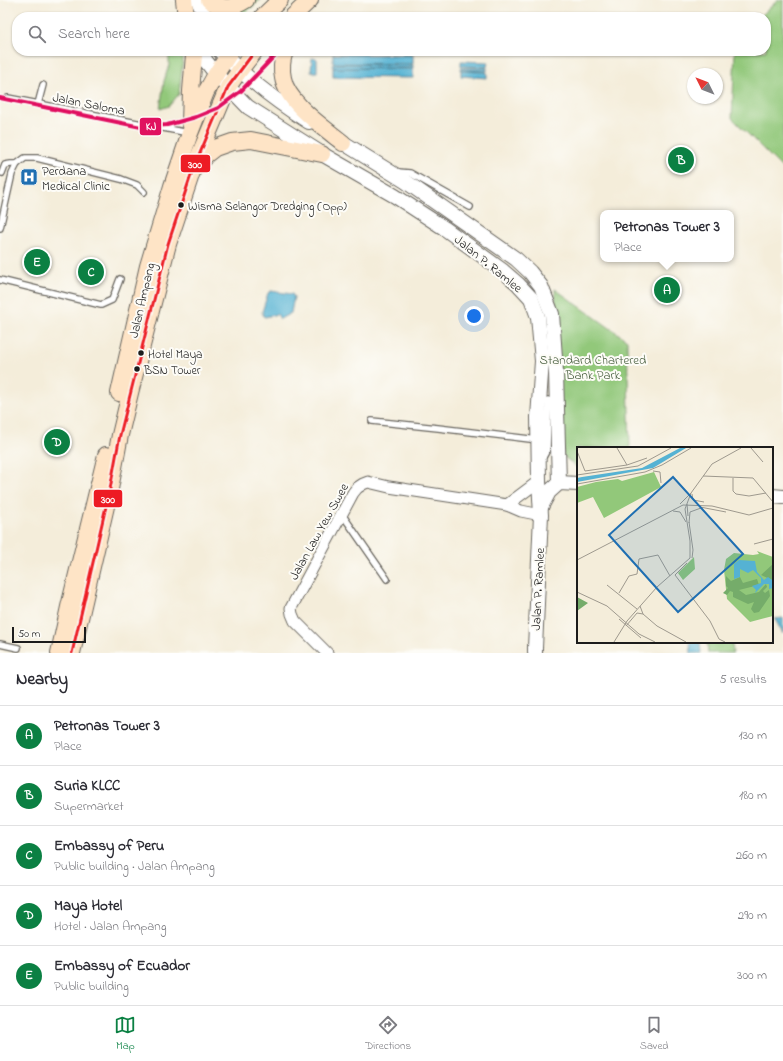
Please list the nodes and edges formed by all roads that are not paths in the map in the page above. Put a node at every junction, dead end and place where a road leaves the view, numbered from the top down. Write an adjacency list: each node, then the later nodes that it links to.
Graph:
1 (185, 0): 8 (main road); 9 (street)
2 (198, 0): 10 (street)
3 (209, 0): 4 (main road)
4 (246, 0)
5 (280, 0): 11 (main road)
6 (310, 0): 12 (main road)
7 (316, 0): 13 (main road)
8 (186, 12)
9 (190, 12)
10 (203, 12)
11 (267, 12)
12 (297, 12)
13 (308, 12)
14 (194, 56): 26 (main road)
15 (204, 56): 21 (street, Jalan P. Ramlee)
16 (225, 56): 21 (main road, Jalan Ampang)
17 (228, 56): 20 (street, Jalan P. Ramlee)
18 (251, 56): 20 (main road, Jalan Ampang)
19 (284, 56): 27 (main road)
20 (240, 70): 23 (main road, Jalan Ampang); 27 (street, Jalan P. Ramlee)
21 (216, 74): 23 (street, Jalan P. Ramlee); 26 (main road, Jalan Ampang)
22 (43, 85): 25 (lane)
23 (228, 87): 28 (street, Jalan P. Ramlee); 31 (main road, Jalan Ampang)
24 (8, 98): 25 (lane, Jalan Saloma)
25 (38, 104): 26 (lane, Jalan Saloma)
26 (190, 133): 53 (main road, Jalan Ampang)
27 (343, 143): 30 (street, Jalan P. Ramlee)
28 (322, 154): 31 (main road); 40 (street, Jalan P. Ramlee)
29 (17, 164): 32 (lane); 33 (lane); 35 (lane)
30 (386, 170): 34 (lane); 43 (street, Jalan P. Ramlee)
31 (192, 172): 54 (main road, Jalan Ampang)
32 (2, 174)
33 (144, 192)
34 (470, 206)
35 (0, 228)
36 (120, 279): 37 (lane)
37 (0, 280)
38 (548, 400): 41 (lane)
39 (372, 421): 40 (lane)
40 (538, 440): 41 (street, Jalan P. Ramlee)
41 (538, 466): 42 (street, Jalan P. Ramlee)
42 (538, 481): 47 (street); 48 (street, Jalan P. Ramlee)
43 (559, 483): 44 (street); 48 (street)
44 (577, 484)
45 (773, 496): 46 (street)
46 (783, 497)
47 (508, 505): 48 (street, Jalan Law Yew Swee); 49 (street, Jalan Law Yew Swee)
48 (541, 511): 56 (street, Jalan P. Ramlee)
49 (342, 514): 50 (lane); 55 (street, Jalan Law Yew Swee)
50 (388, 579)
51 (0, 644): 52 (lane)
52 (18, 648)
53 (59, 653)
54 (72, 653)
55 (327, 653)
56 (535, 653)

